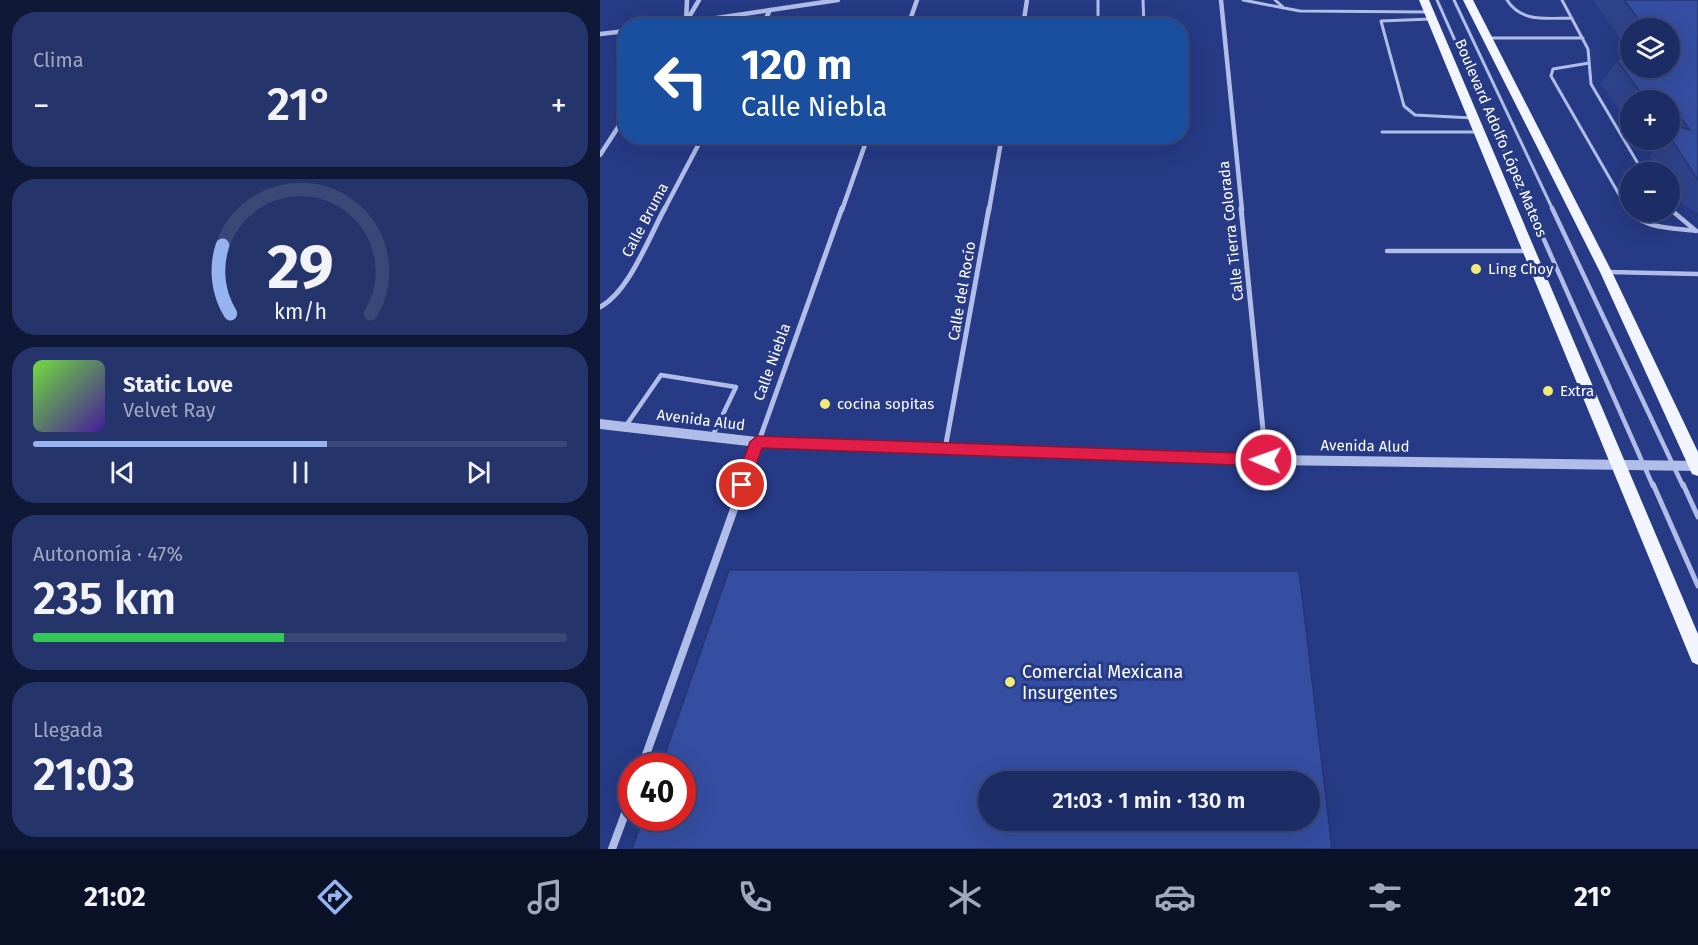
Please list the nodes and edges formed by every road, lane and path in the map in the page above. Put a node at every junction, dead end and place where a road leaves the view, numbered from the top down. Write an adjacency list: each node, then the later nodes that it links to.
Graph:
1 (687, 0): 22 (street)
2 (699, 0): 23 (street)
3 (838, 0): 17 (street)
4 (918, 0): 26 (street)
5 (1027, 0): 27 (street)
6 (1098, 0): 20 (lane)
7 (1143, 0): 28 (lane)
8 (1221, 0): 56 (street, Calle Tierra Colorada)
9 (1243, 0): 18 (lane)
10 (1275, 0): 18 (lane)
11 (1424, 0): 21 (main road, Boulevard Adolfo López Mateos)
12 (1437, 0): 59 (lane)
13 (1454, 0): 58 (lane)
14 (1468, 0): 32 (main road, Boulevard Adolfo López Mateos)
15 (1507, 0): 29 (lane)
16 (1562, 0): 29 (lane)
17 (819, 2): 19 (street)
18 (1284, 8): 21 (lane)
19 (770, 10): 24 (street); 25 (street)
20 (1098, 15)
21 (1430, 15): 35 (main road, Boulevard Adolfo López Mateos); 35 (lane)
22 (686, 18)
23 (688, 18)
24 (721, 18)
25 (766, 18)
26 (911, 18)
27 (1024, 18)
28 (1144, 18)
29 (1572, 18): 33 (lane)
30 (618, 32): 31 (street)
31 (600, 34)
32 (1486, 38): 33 (lane); 48 (main road, Boulevard Adolfo López Mateos)
33 (1583, 38): 34 (lane)
34 (1589, 63): 43 (lane); 45 (lane)
35 (1473, 118): 38 (main road, Boulevard Adolfo López Mateos)
36 (618, 128): 42 (street)
37 (1382, 132): 38 (lane)
38 (1479, 132): 47 (main road, Boulevard Adolfo López Mateos)
39 (699, 144): 50 (street, Calle Bruma)
40 (865, 144): 54 (street, Calle Niebla)
41 (1001, 144): 55 (street, Calle del Rocío)
42 (600, 155)
43 (1637, 162)
44 (1680, 217): 45 (lane)
45 (1697, 231)
46 (1387, 251): 47 (lane)
47 (1528, 251): 57 (main road, Boulevard Adolfo López Mateos)
48 (1606, 272): 49 (lane); 60 (main road, Boulevard Adolfo López Mateos)
49 (1698, 274)
50 (600, 307)
51 (600, 424): 52 (street, Avenida Alud)
52 (625, 427): 53 (street, Avenida Alud); 53 (lane)
53 (712, 437): 54 (street, Avenida Alud)
54 (757, 442): 55 (street, Avenida Alud); 64 (street, Calle Niebla)
55 (945, 449): 56 (street, Avenida Alud)
56 (1266, 460): 57 (street, Avenida Alud)
57 (1618, 465): 59 (street, Avenida Alud); 63 (main road, Boulevard Adolfo López Mateos)
58 (1673, 465): 59 (street, Avenida Alud); 60 (street, Avenida Alud); 61 (lane)
59 (1646, 466): 62 (lane)
60 (1698, 467)
61 (1698, 517)
62 (1698, 586)
63 (1698, 656)
64 (647, 753)
65 (619, 831): 66 (street)
66 (612, 849)

